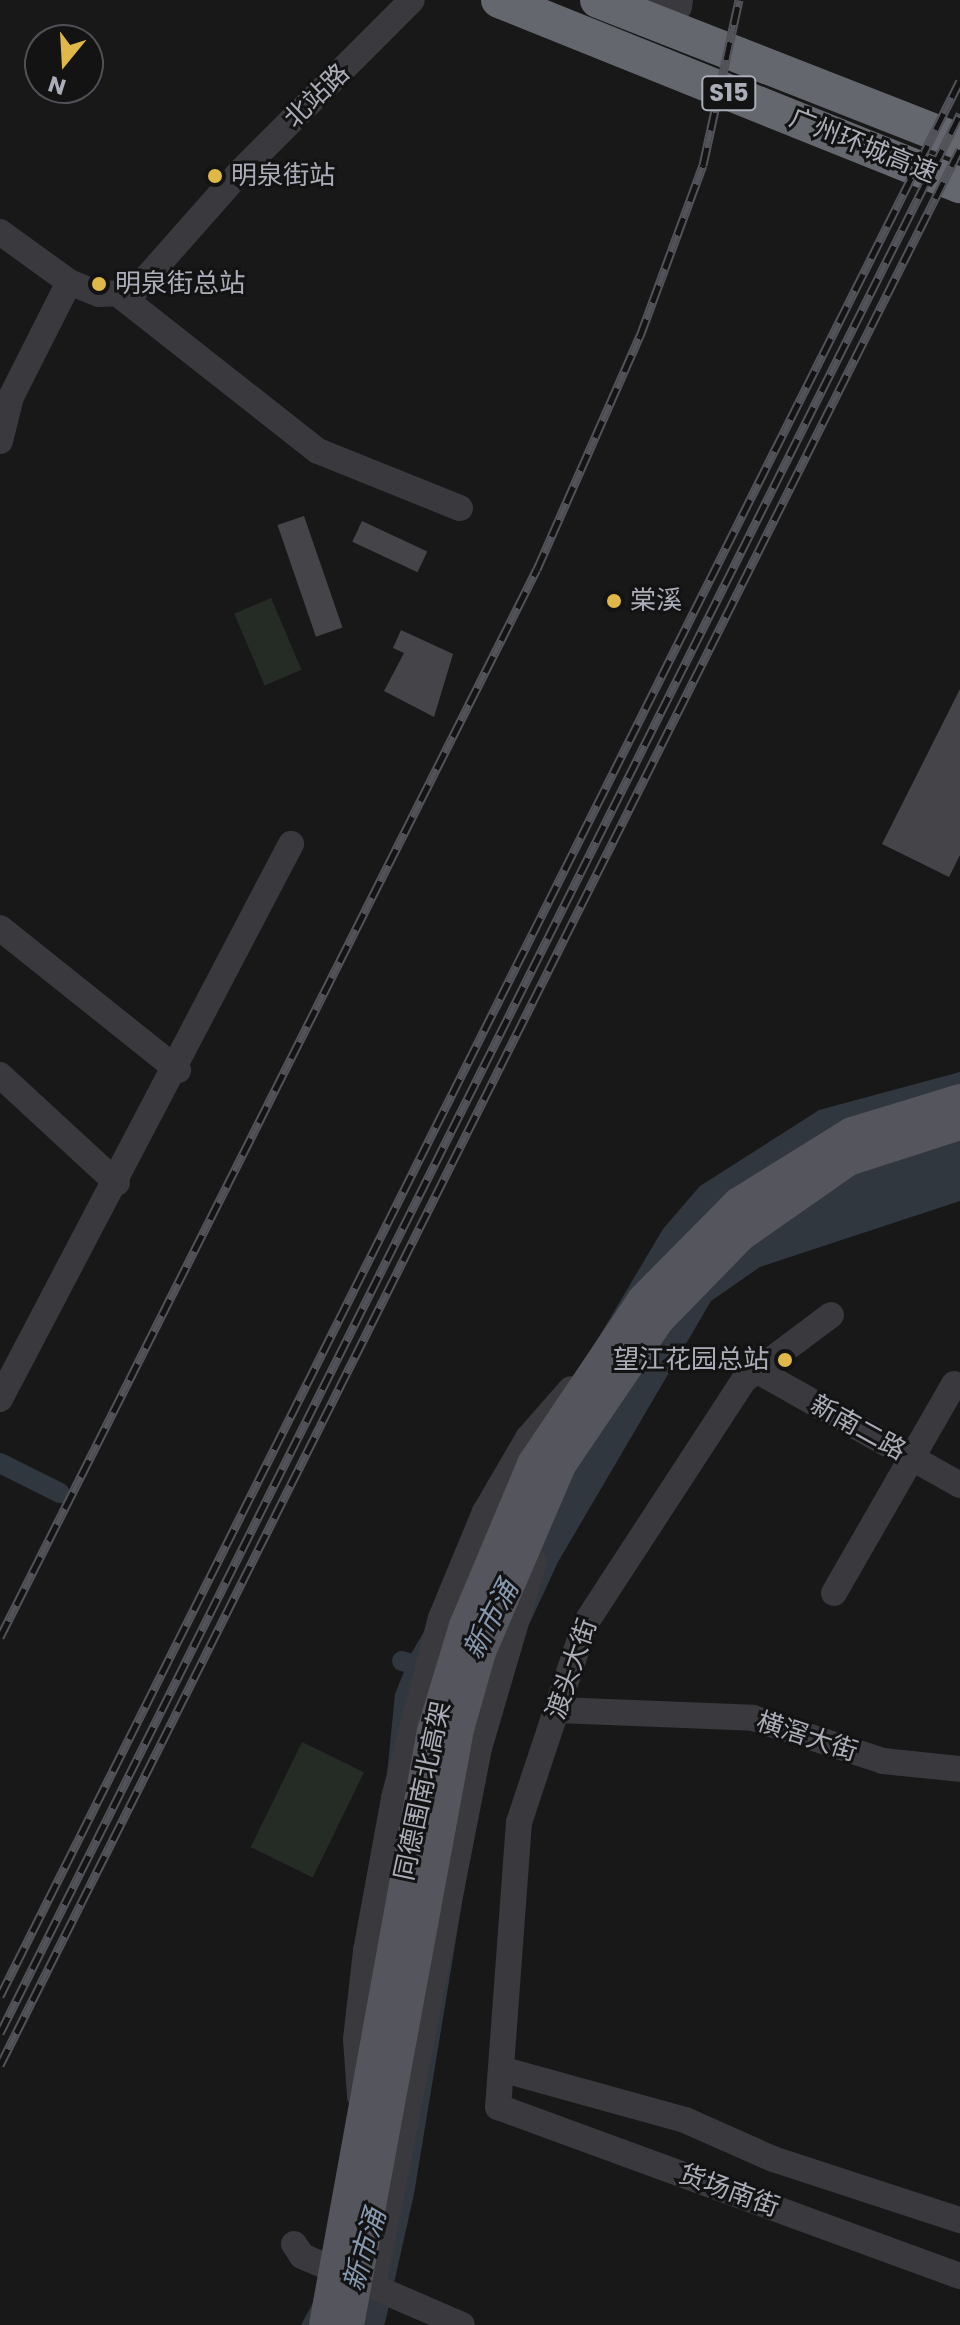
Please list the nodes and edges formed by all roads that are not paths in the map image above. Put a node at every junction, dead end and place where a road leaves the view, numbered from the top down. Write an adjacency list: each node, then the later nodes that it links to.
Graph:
1 (412, 0): 8 (street, 北站路)
2 (499, 0): 5 (highway, 广州环城高速 / S15)
3 (598, 0): 4 (highway, 广州环城高速 / S15)
4 (960, 142)
5 (960, 185)
6 (0, 232): 7 (street)
7 (69, 282): 8 (street); 9 (street)
8 (122, 297): 10 (street)
9 (0, 441)
10 (460, 508)
11 (291, 844): 13 (street)
12 (0, 928): 13 (street)
13 (178, 1070): 17 (street)
14 (0, 1075): 17 (street)
15 (960, 1100): 19 (main road, 同德围南北高架)
16 (960, 1124): 23 (main road, 同德围南北高架)
17 (117, 1183): 22 (street)
18 (831, 1315): 20 (street, 渡头大街)
19 (601, 1358): 34 (street); 35 (main road, 同德围南北高架)
20 (756, 1370): 24 (street, 新南二路); 27 (street, 渡头大街)
21 (954, 1384): 24 (street)
22 (2, 1400)
23 (584, 1423): 34 (street); 36 (main road, 同德围南北高架)
24 (912, 1458): 25 (street, 新南二路); 26 (street)
25 (960, 1485)
26 (834, 1593)
27 (558, 1710): 28 (street, 横滘大街); 29 (street, 渡头大街)
28 (960, 1769)
29 (501, 2069): 30 (street, 渡头大街); 31 (street)
30 (498, 2107): 33 (street, 货场南街)
31 (960, 2220)
32 (298, 2250): 34 (street)
33 (960, 2276)
34 (367, 2284): 37 (street)
35 (325, 2325)
36 (348, 2325)
37 (462, 2325)

